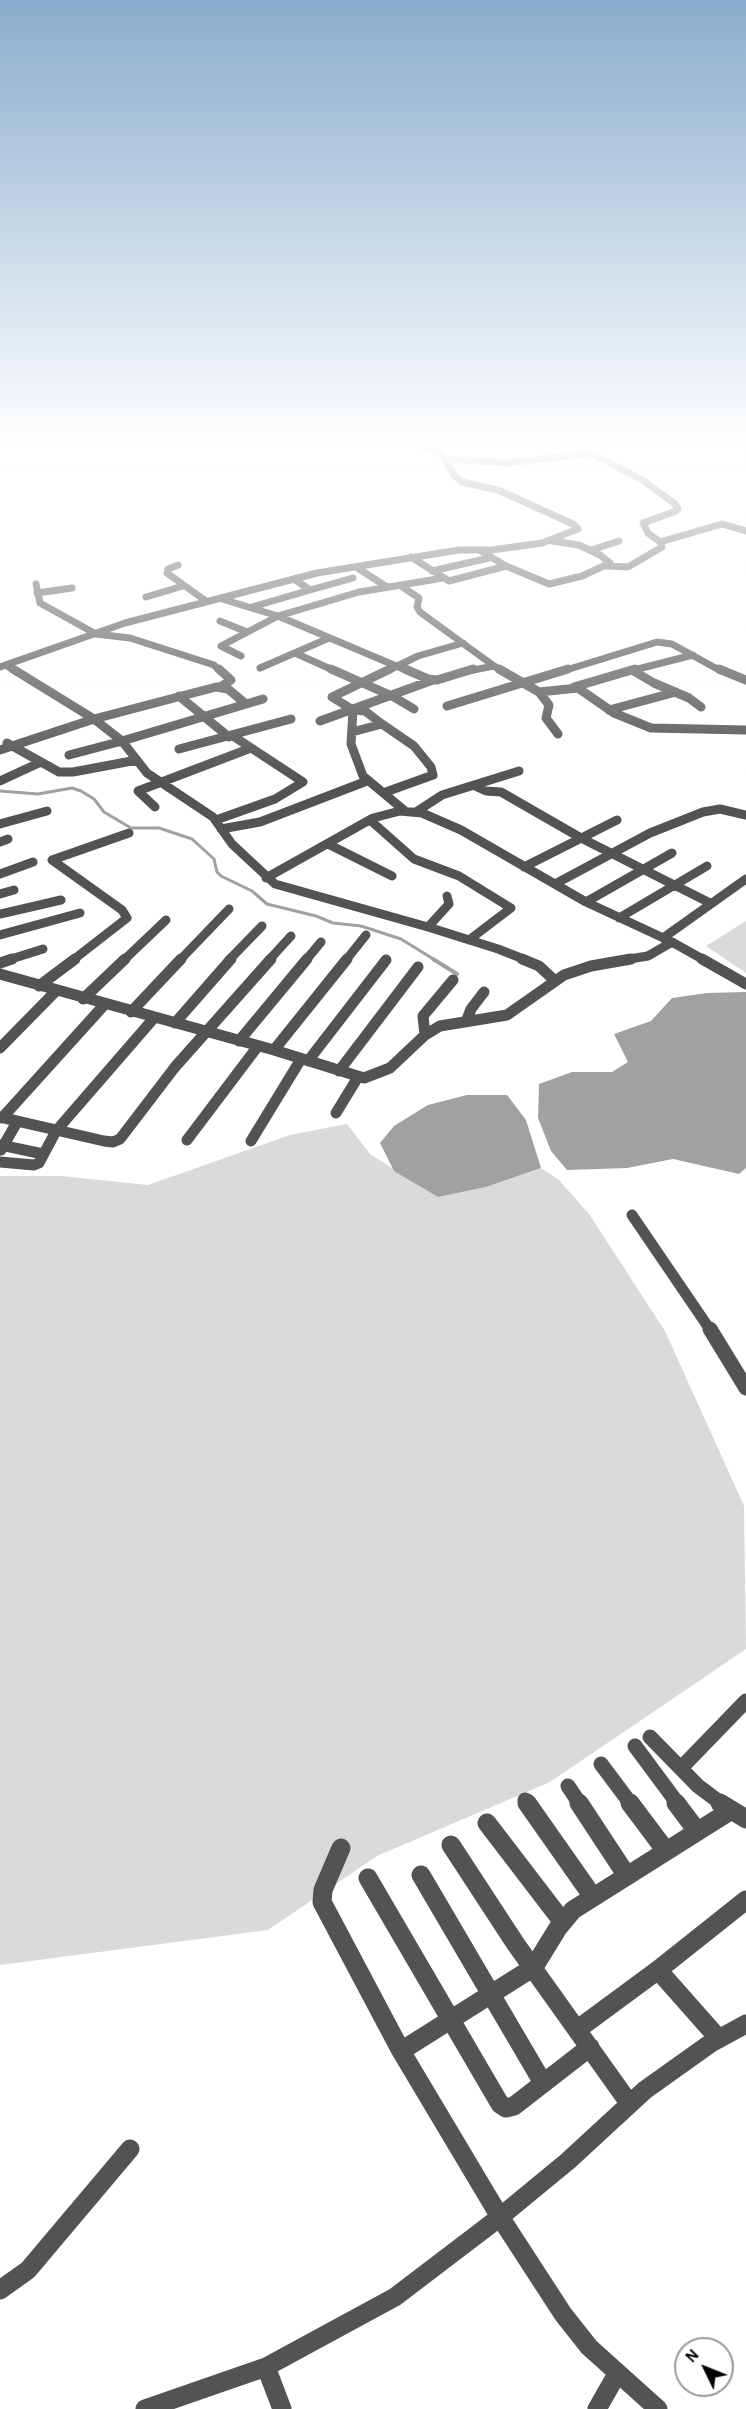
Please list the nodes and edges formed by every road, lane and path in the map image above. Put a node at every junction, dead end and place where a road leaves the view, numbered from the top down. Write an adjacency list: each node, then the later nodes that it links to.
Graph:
1 (423, 555): 5 (street)
2 (486, 555): 6 (street)
3 (600, 555): 9 (street)
4 (650, 555): 9 (street)
5 (411, 557): 10 (street); 11 (street)
6 (489, 558): 8 (street); 11 (street)
7 (178, 565): 15 (street)
8 (506, 566): 9 (street); 13 (street)
9 (607, 566)
10 (356, 567): 14 (street); 16 (street)
11 (432, 571): 13 (street)
12 (353, 578): 19 (street)
13 (443, 578): 17 (street)
14 (294, 579): 19 (street); 21 (street)
15 (183, 586): 20 (street); 22 (street)
16 (387, 586): 17 (street); 24 (street)
17 (400, 586): 29 (street)
18 (72, 588): 27 (street)
19 (310, 590): 23 (street)
20 (146, 597)
21 (220, 598): 22 (street); 23 (street)
22 (206, 601): 27 (street)
23 (250, 607): 24 (street)
24 (278, 616): 26 (street); 28 (street)
25 (220, 621): 26 (street)
26 (247, 632): 32 (street)
27 (96, 634): 33 (street); 42 (street)
28 (329, 638): 30 (street); 35 (street)
29 (463, 643): 34 (street); 35 (street)
30 (295, 652): 36 (street); 40 (street)
31 (693, 655): 37 (street); 39 (street); 41 (street)
32 (241, 656)
33 (3, 666): 56 (street)
34 (494, 666): 38 (street); 41 (street)
35 (396, 667): 38 (street); 40 (street)
36 (260, 668)
37 (632, 670): 43 (street); 45 (street)
38 (433, 680): 47 (street)
39 (746, 680)
40 (363, 682): 47 (street); 53 (street)
41 (522, 682): 44 (street); 50 (street)
42 (220, 687): 46 (street); 49 (street)
43 (574, 687): 44 (street); 54 (street)
44 (539, 692): 62 (street)
45 (675, 692): 51 (street); 54 (street)
46 (179, 696): 55 (street); 56 (street)
47 (392, 696): 52 (street); 53 (street)
48 (263, 699): 49 (street)
49 (246, 704): 55 (street)
50 (447, 706)
51 (701, 707)
52 (414, 709)
53 (353, 710): 58 (street); 59 (street); 61 (street)
54 (609, 710): 60 (street)
55 (202, 717): 63 (street); 65 (street)
56 (94, 719): 65 (street); 66 (street)
57 (291, 719): 63 (street)
58 (320, 721)
59 (382, 724): 61 (street); 78 (street)
60 (746, 730)
61 (352, 732): 75 (street)
62 (558, 734)
63 (231, 737): 67 (street); 68 (street)
64 (0, 741): 66 (street)
65 (122, 741): 70 (street); 71 (street)
66 (13, 744): 69 (street); 72 (street)
67 (251, 748): 76 (street); 87 (street)
68 (179, 749)
69 (0, 750)
70 (69, 755)
71 (137, 760): 72 (street); 76 (street)
72 (41, 762): 74 (street)
73 (519, 771): 77 (street)
74 (0, 781)
75 (367, 781): 78 (street); 87 (street)
76 (159, 782): 79 (street); 87 (street)
77 (476, 786): 82 (street); 89 (street)
78 (383, 793): 81 (street)
79 (155, 807)
80 (47, 811): 86 (street)
81 (405, 811): 82 (street); 84 (street)
82 (416, 812): 95 (street)
83 (746, 815): 92 (street)
84 (370, 820): 90 (street); 119 (street)
85 (617, 820): 89 (street)
86 (0, 824)
87 (219, 825): 99 (street)
88 (129, 832): 130 (street)
89 (582, 838): 92 (street); 95 (street)
90 (328, 844): 98 (street); 99 (street)
91 (672, 853): 96 (street)
92 (612, 854): 96 (street); 101 (street)
93 (33, 862): 97 (street)
94 (706, 866): 102 (street)
95 (524, 867): 101 (street)
96 (642, 869): 102 (street); 107 (street)
97 (0, 874)
98 (392, 876)
99 (266, 878): 115 (street)
100 (746, 879): 108 (street)
101 (555, 885): 107 (street)
102 (674, 885): 108 (street); 112 (street)
103 (15, 890): 104 (street)
104 (0, 894)
105 (447, 896): 115 (street)
106 (61, 900): 111 (street)
107 (586, 902): 112 (street)
108 (710, 903): 120 (street)
109 (229, 909): 135 (street)
110 (80, 913): 116 (street)
111 (0, 914)
112 (619, 918): 120 (street)
113 (166, 920): 133 (street)
114 (262, 926): 138 (street)
115 (428, 927): 119 (street)
116 (0, 935)
117 (366, 935): 144 (street)
118 (291, 936): 139 (street)
119 (469, 940): 128 (street)
120 (667, 940): 128 (street); 129 (street)
121 (321, 942): 141 (street)
122 (43, 949): 124 (street)
123 (386, 960): 145 (street)
124 (0, 963)
125 (418, 967): 146 (street)
126 (3, 979): 130 (street)
127 (453, 980): 140 (street)
128 (555, 980): 137 (street)
129 (746, 984)
130 (39, 986): 131 (street)
131 (56, 991): 133 (street); 143 (street)
132 (484, 992): 137 (street)
133 (83, 999): 134 (street)
134 (105, 1004): 135 (street); 149 (street)
135 (132, 1012): 136 (street)
136 (154, 1018): 138 (street); 151 (street)
137 (466, 1022): 140 (street)
138 (175, 1023): 139 (street)
139 (205, 1032): 141 (street); 151 (street)
140 (425, 1035): 147 (street)
141 (239, 1041): 142 (street)
142 (258, 1046): 144 (street); 152 (street)
143 (0, 1048)
144 (274, 1050): 145 (street)
145 (305, 1060): 146 (street); 153 (street)
146 (339, 1071): 147 (street)
147 (358, 1077): 148 (street)
148 (336, 1113)
149 (1, 1118): 150 (street)
150 (17, 1122): 151 (street); 154 (street)
151 (56, 1131): 155 (street)
152 (187, 1140)
153 (252, 1142)
154 (1, 1148): 155 (street)
155 (43, 1154): 156 (street)
156 (0, 1162)
157 (632, 1215): 158 (street)
158 (746, 1388)
159 (746, 1701): 163 (street)
160 (650, 1737): 163 (street)
161 (635, 1746): 169 (street)
162 (601, 1764): 172 (street)
163 (681, 1768): 166 (street)
164 (568, 1786): 174 (street)
165 (525, 1800): 176 (street)
166 (730, 1811): 167 (street); 169 (street)
167 (746, 1819)
168 (487, 1823): 178 (street)
169 (697, 1831): 172 (street)
170 (451, 1845): 179 (street)
171 (341, 1848): 187 (street)
172 (666, 1851): 174 (street)
173 (421, 1875): 181 (street)
174 (627, 1876): 176 (street)
175 (368, 1878): 182 (street)
176 (593, 1898): 178 (street)
177 (746, 1900): 180 (street)
178 (562, 1921): 179 (street)
179 (534, 1968): 181 (street); 184 (street)
180 (658, 1970): 184 (street); 185 (street)
181 (492, 1994): 182 (street); 188 (street)
182 (451, 2020): 187 (street); 188 (street)
183 (746, 2024): 185 (street)
184 (578, 2029): 186 (street)
185 (719, 2038): 189 (street)
186 (590, 2047): 188 (street); 189 (street)
187 (401, 2050): 191 (street)
188 (543, 2083)
189 (629, 2103): 191 (street)
190 (130, 2149): 192 (street)
191 (501, 2217): 193 (street); 194 (street)
192 (0, 2290)
193 (266, 2367): 195 (street); 197 (street)
194 (617, 2374): 198 (street); 199 (street)
195 (172, 2405): 196 (street)
196 (144, 2409)
197 (282, 2409)
198 (597, 2409)
199 (658, 2409)

